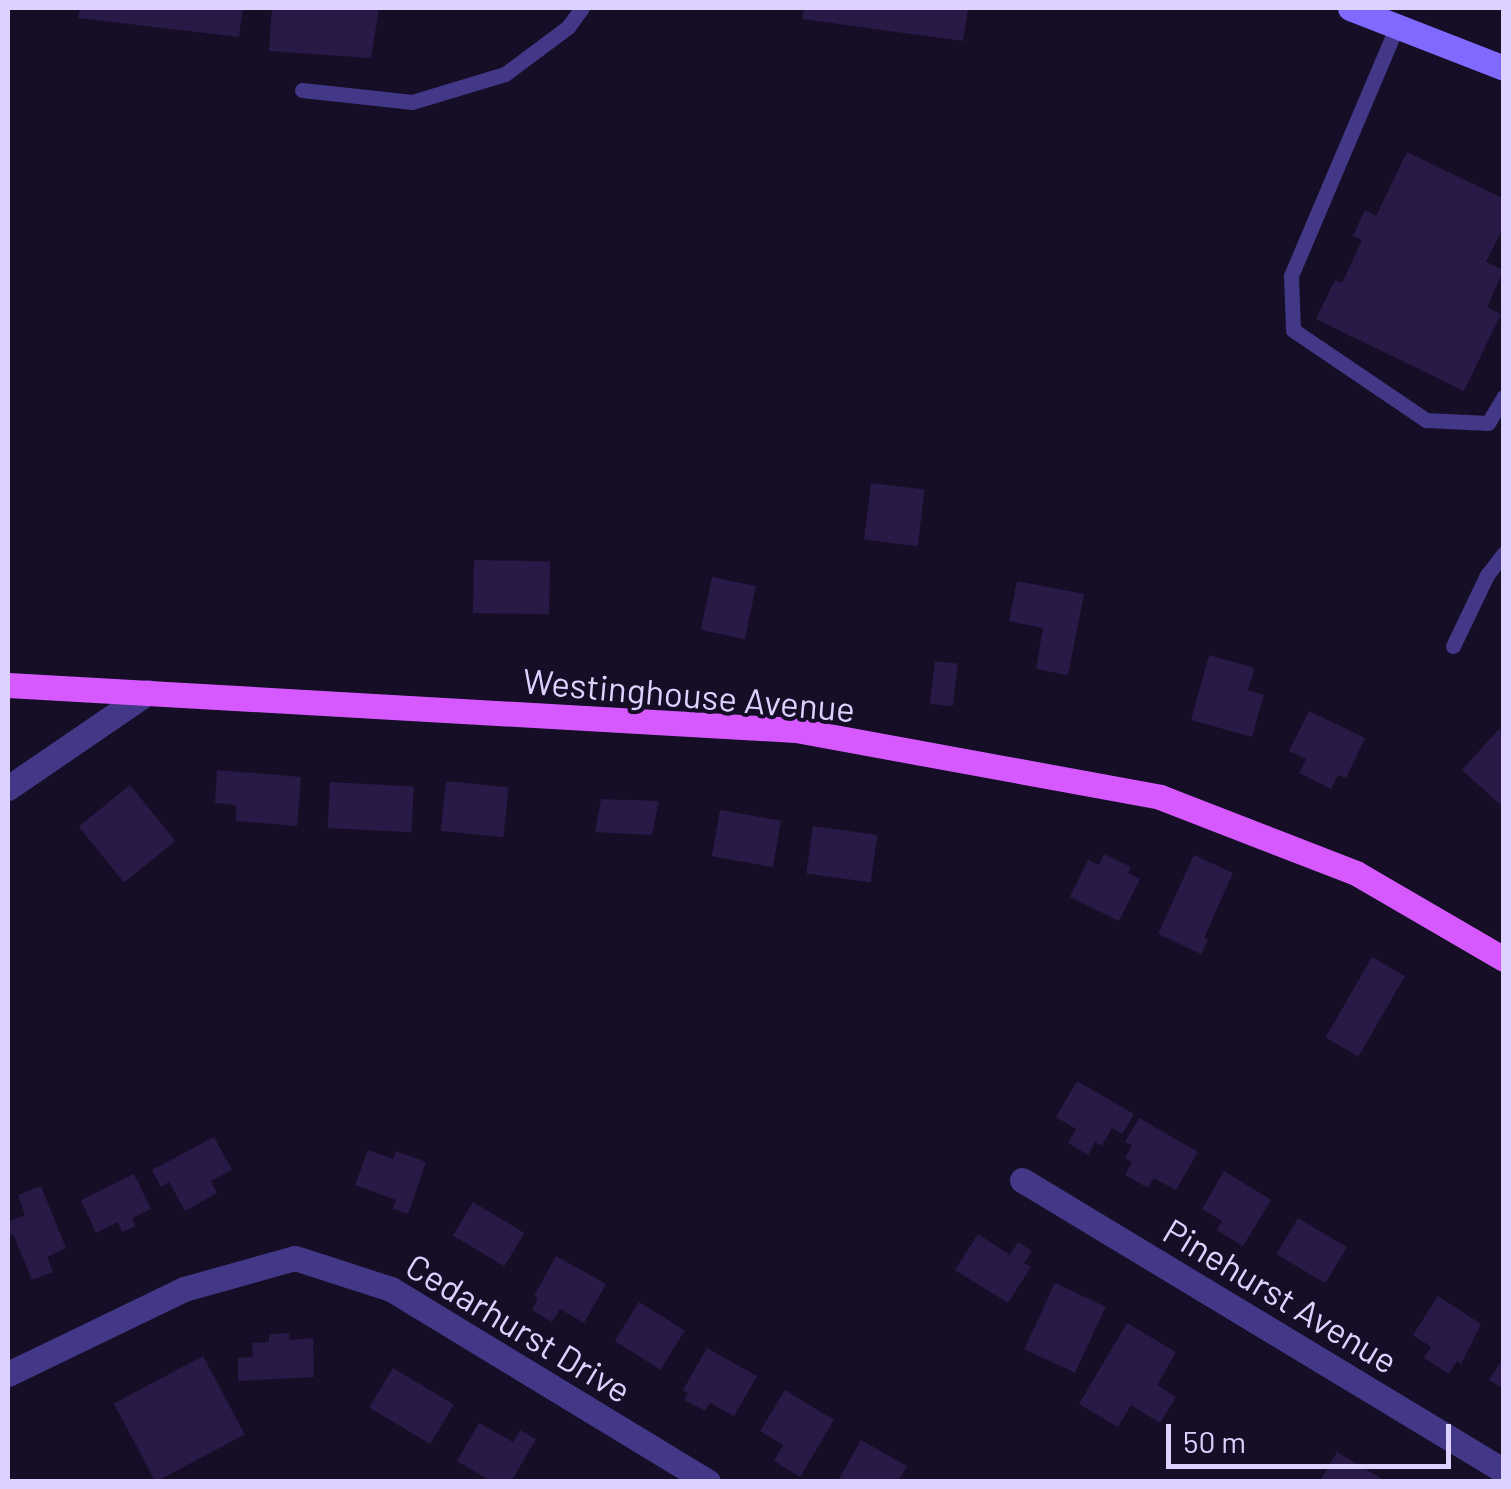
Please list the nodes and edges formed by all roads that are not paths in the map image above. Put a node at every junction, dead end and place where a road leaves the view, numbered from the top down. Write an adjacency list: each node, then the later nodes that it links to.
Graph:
1 (582, 8): 5 (lane)
2 (1350, 8): 3 (main road)
3 (1396, 26): 4 (main road); 6 (lane)
4 (1504, 68)
5 (302, 90)
6 (1504, 396)
7 (1504, 554): 8 (lane)
8 (1453, 646)
9 (8, 686): 10 (main road, Westinghouse Avenue)
10 (148, 692): 11 (street); 12 (main road, Westinghouse Avenue)
11 (8, 788)
12 (1504, 958)
13 (1022, 1180): 15 (street, Pinehurst Avenue)
14 (8, 1374): 16 (street, Cedarhurst Drive)
15 (1504, 1471)
16 (708, 1482)

